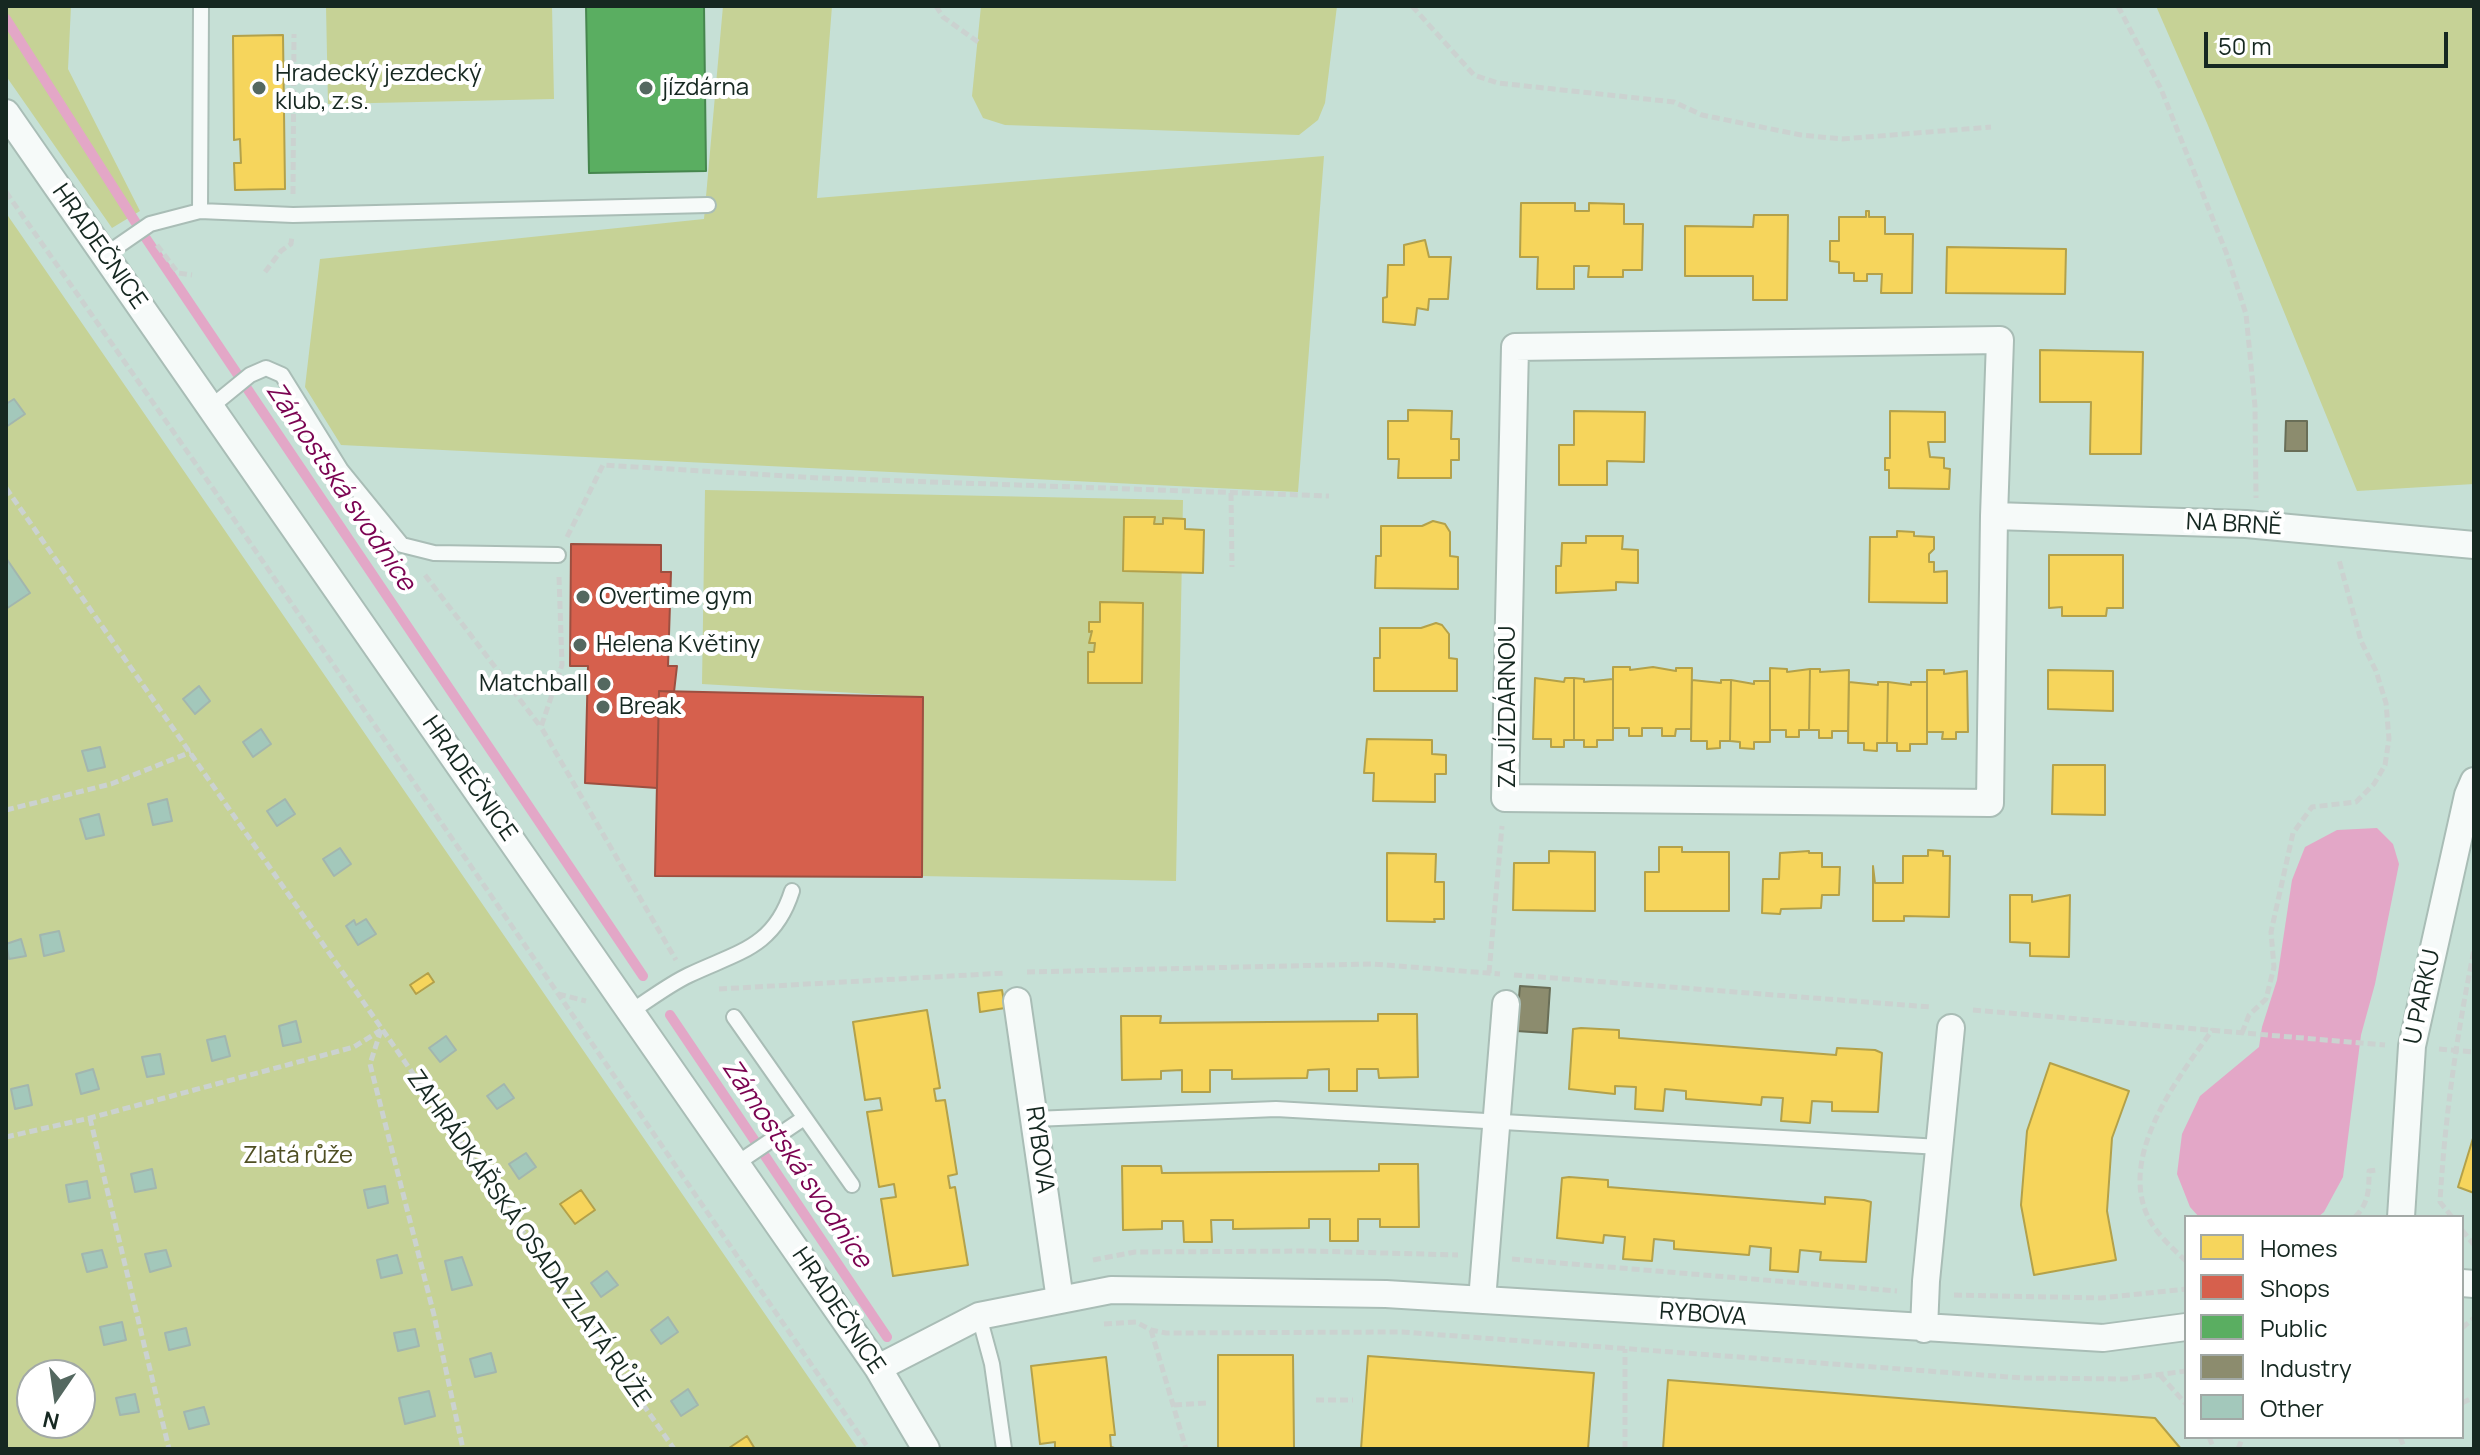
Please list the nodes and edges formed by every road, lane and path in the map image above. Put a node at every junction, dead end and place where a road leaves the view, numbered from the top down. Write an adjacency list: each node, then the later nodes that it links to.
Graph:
1 (201, 6): 11 (lane)
2 (936, 6): 6 (path)
3 (1412, 6): 8 (path)
4 (2118, 6): 23 (path)
5 (294, 34): 12 (path)
6 (978, 42)
7 (6, 113): 14 (street, HRADEČNICE)
8 (1991, 127)
9 (6, 192): 82 (path)
10 (708, 205): 12 (lane)
11 (200, 211): 12 (lane); 13 (lane)
12 (293, 215): 15 (path)
13 (147, 226): 14 (lane); 16 (path)
14 (105, 255): 17 (street, HRADEČNICE)
15 (265, 272)
16 (192, 275)
17 (212, 406): 24 (lane); 41 (street, HRADEČNICE)
18 (6, 488): 20 (path, ZAHRÁDKÁŘSKÁ OSADA ZLATÁ RŮŽE)
19 (1231, 493): 21 (path); 27 (path); 28 (path)
20 (9, 496): 30 (path, ZAHRÁDKÁŘSKÁ OSADA ZLATÁ RŮŽE)
21 (1329, 496)
22 (1994, 516): 23 (street, NA BRNĚ); 32 (street, ZA JÍZDÁRNOU); 32 (street, ZA JÍZDÁRNOU)
23 (2257, 524): 25 (street, NA BRNĚ)
24 (402, 545): 27 (lane); 29 (path)
25 (2474, 545)
26 (2338, 553): 46 (path)
27 (558, 555): 29 (path)
28 (1232, 567)
29 (541, 727): 37 (path)
30 (191, 752): 33 (path); 45 (path, ZAHRÁDKÁŘSKÁ OSADA ZLATÁ RŮŽE)
31 (2474, 781): 56 (street, U PARKU)
32 (1505, 798): 36 (path)
33 (6, 810)
34 (792, 891): 37 (lane)
35 (2474, 950): 57 (path)
36 (1489, 973): 37 (path); 40 (path)
37 (679, 981): 41 (lane)
38 (1017, 1001): 50 (street, RYBOVA)
39 (1506, 1004): 51 (street)
40 (1933, 1007)
41 (630, 1012): 54 (street, HRADEČNICE)
42 (734, 1017): 49 (lane)
43 (1957, 1018): 44 (path); 53 (street)
44 (2213, 1028): 46 (path); 59 (path)
45 (382, 1029): 48 (path); 80 (path, ZAHRÁDKÁŘSKÁ OSADA ZLATÁ RŮŽE); 81 (path, ZAHRÁDKÁŘSKÁ OSADA ZLATÁ RŮŽE)
46 (2242, 1033): 47 (path)
47 (2360, 1043)
48 (90, 1118): 52 (path); 79 (path)
49 (804, 1118): 54 (lane); 55 (lane)
50 (1034, 1119): 51 (lane); 60 (street, RYBOVA)
51 (1497, 1120): 53 (lane); 58 (street)
52 (6, 1137)
53 (1940, 1147): 62 (street)
54 (736, 1164): 71 (street, HRADEČNICE)
55 (852, 1185)
56 (2401, 1215)
57 (2450, 1215)
58 (1485, 1257): 60 (path); 62 (path); 64 (street)
59 (2184, 1259)
60 (1056, 1268): 63 (street, RYBOVA)
61 (2184, 1289): 62 (path)
62 (1925, 1294): 68 (street)
63 (1060, 1300): 64 (street, RYBOVA); 65 (street, RYBOVA)
64 (1482, 1300): 68 (street, RYBOVA)
65 (979, 1316): 71 (street, RYBOVA); 84 (lane)
66 (1101, 1324): 69 (path)
67 (2184, 1327): 68 (street, RYBOVA)
68 (1924, 1329)
69 (1151, 1330): 70 (path); 78 (path)
70 (1625, 1349): 73 (path); 86 (path)
71 (878, 1368): 83 (street, HRADEČNICE)
72 (2184, 1371): 73 (path)
73 (2160, 1375): 76 (path)
74 (1316, 1400): 75 (path)
75 (1353, 1400)
76 (2184, 1402)
77 (1206, 1403): 78 (path)
78 (1174, 1405): 85 (path)
79 (169, 1449)
80 (463, 1449)
81 (674, 1449)
82 (869, 1449)
83 (926, 1449)
84 (1004, 1449)
85 (1186, 1449)
86 (1625, 1449)

